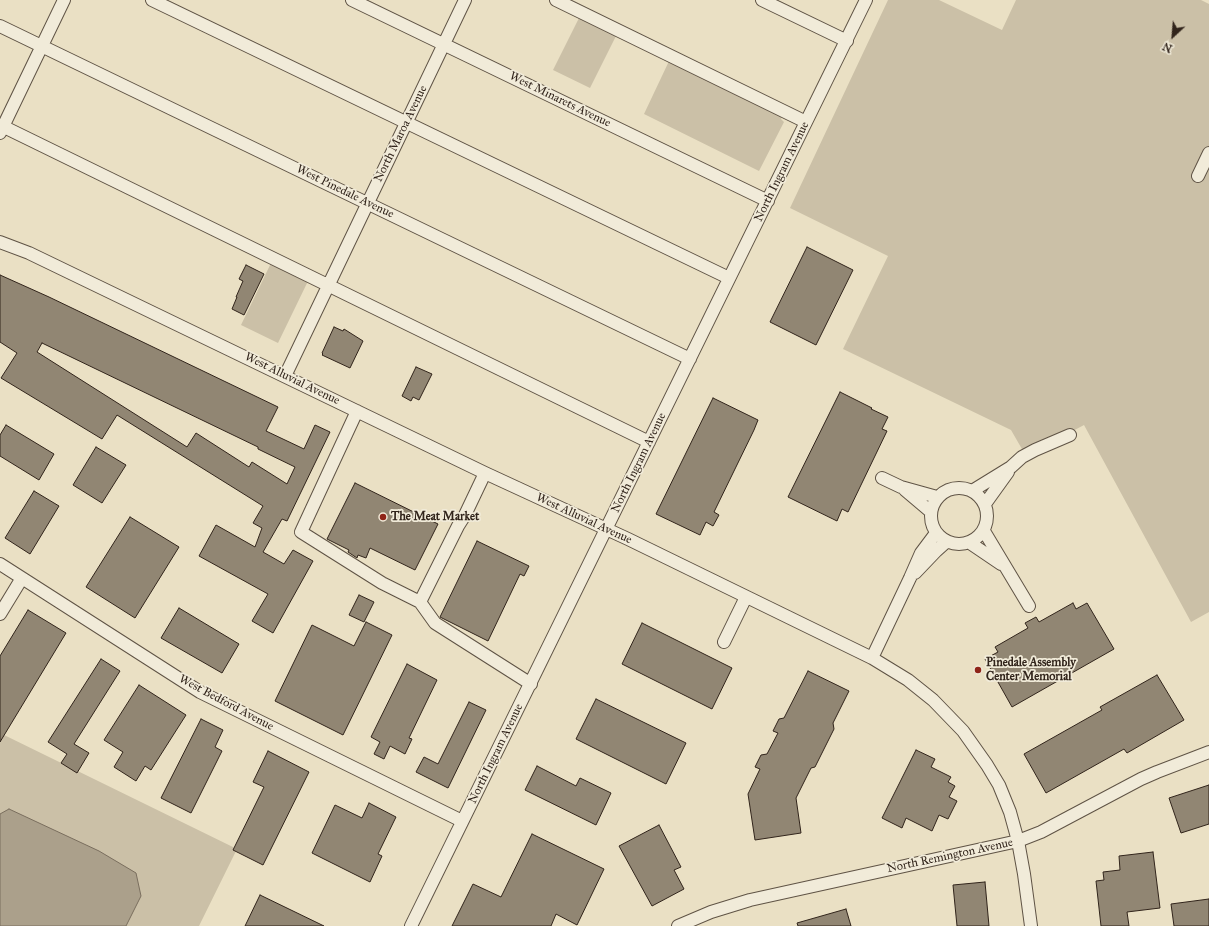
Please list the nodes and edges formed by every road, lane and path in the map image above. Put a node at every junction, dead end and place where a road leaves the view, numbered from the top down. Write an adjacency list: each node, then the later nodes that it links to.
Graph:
1 (64, 0): 11 (street)
2 (152, 0): 13 (street)
3 (352, 0): 10 (street, West Minarets Avenue)
4 (465, 0): 10 (street, North Maroa Avenue)
5 (556, 0): 12 (street)
6 (762, 0): 9 (street)
7 (866, 0): 9 (street, North Ingram Avenue)
8 (0, 26): 11 (street, West Pinedale Avenue)
9 (847, 41): 12 (street, North Ingram Avenue)
10 (444, 44): 13 (street, North Maroa Avenue); 17 (street, West Minarets Avenue)
11 (42, 46): 14 (street); 18 (street, West Pinedale Avenue)
12 (806, 122): 17 (street, North Ingram Avenue)
13 (406, 123): 18 (street, North Maroa Avenue); 20 (street)
14 (1, 128): 21 (street)
15 (1209, 154): 16 (street)
16 (1198, 176)
17 (768, 201): 20 (street, North Ingram Avenue)
18 (368, 203): 21 (street, North Maroa Avenue); 22 (street, West Pinedale Avenue)
19 (0, 242): 23 (street, West Alluvial Avenue)
20 (729, 278): 22 (street, North Ingram Avenue)
21 (328, 286): 23 (street, North Maroa Avenue); 26 (street)
22 (690, 359): 26 (street, North Ingram Avenue)
23 (285, 376): 24 (street, West Alluvial Avenue)
24 (357, 411): 28 (street, West Alluvial Avenue); 45 (street)
25 (1070, 435): 27 (street)
26 (649, 442): 35 (street, North Ingram Avenue)
27 (1011, 467): 31 (street); 33 (street)
28 (485, 473): 35 (street, West Alluvial Avenue); 45 (street)
29 (882, 478): 30 (street)
30 (901, 487): 32 (street); 34 (street)
31 (972, 491): 32 (street); 33 (street)
32 (937, 497): 34 (street)
33 (985, 504): 36 (street)
34 (931, 512): 37 (street)
35 (607, 529): 44 (street, West Alluvial Avenue); 50 (street, North Ingram Avenue)
36 (984, 531): 39 (street); 41 (street)
37 (936, 533): 38 (street); 43 (street)
38 (946, 542): 39 (street); 43 (street)
39 (970, 543): 41 (street)
40 (0, 564): 42 (street, West Bedford Avenue)
41 (1006, 567): 46 (street)
42 (22, 578): 47 (street); 52 (street, West Bedford Avenue)
43 (910, 578): 49 (street)
44 (746, 597): 48 (street); 49 (street, West Alluvial Avenue)
45 (420, 602): 50 (street)
46 (1029, 606)
47 (0, 614)
48 (724, 642)
49 (872, 658): 53 (street, West Alluvial Avenue)
50 (530, 684): 52 (street, North Ingram Avenue)
51 (1209, 752): 53 (street, North Remington Avenue)
52 (462, 821): 54 (street, North Ingram Avenue)
53 (1018, 841): 55 (street, North Remington Avenue); 56 (street, West Alluvial Avenue)
54 (411, 926)
55 (678, 926)
56 (1031, 926)

